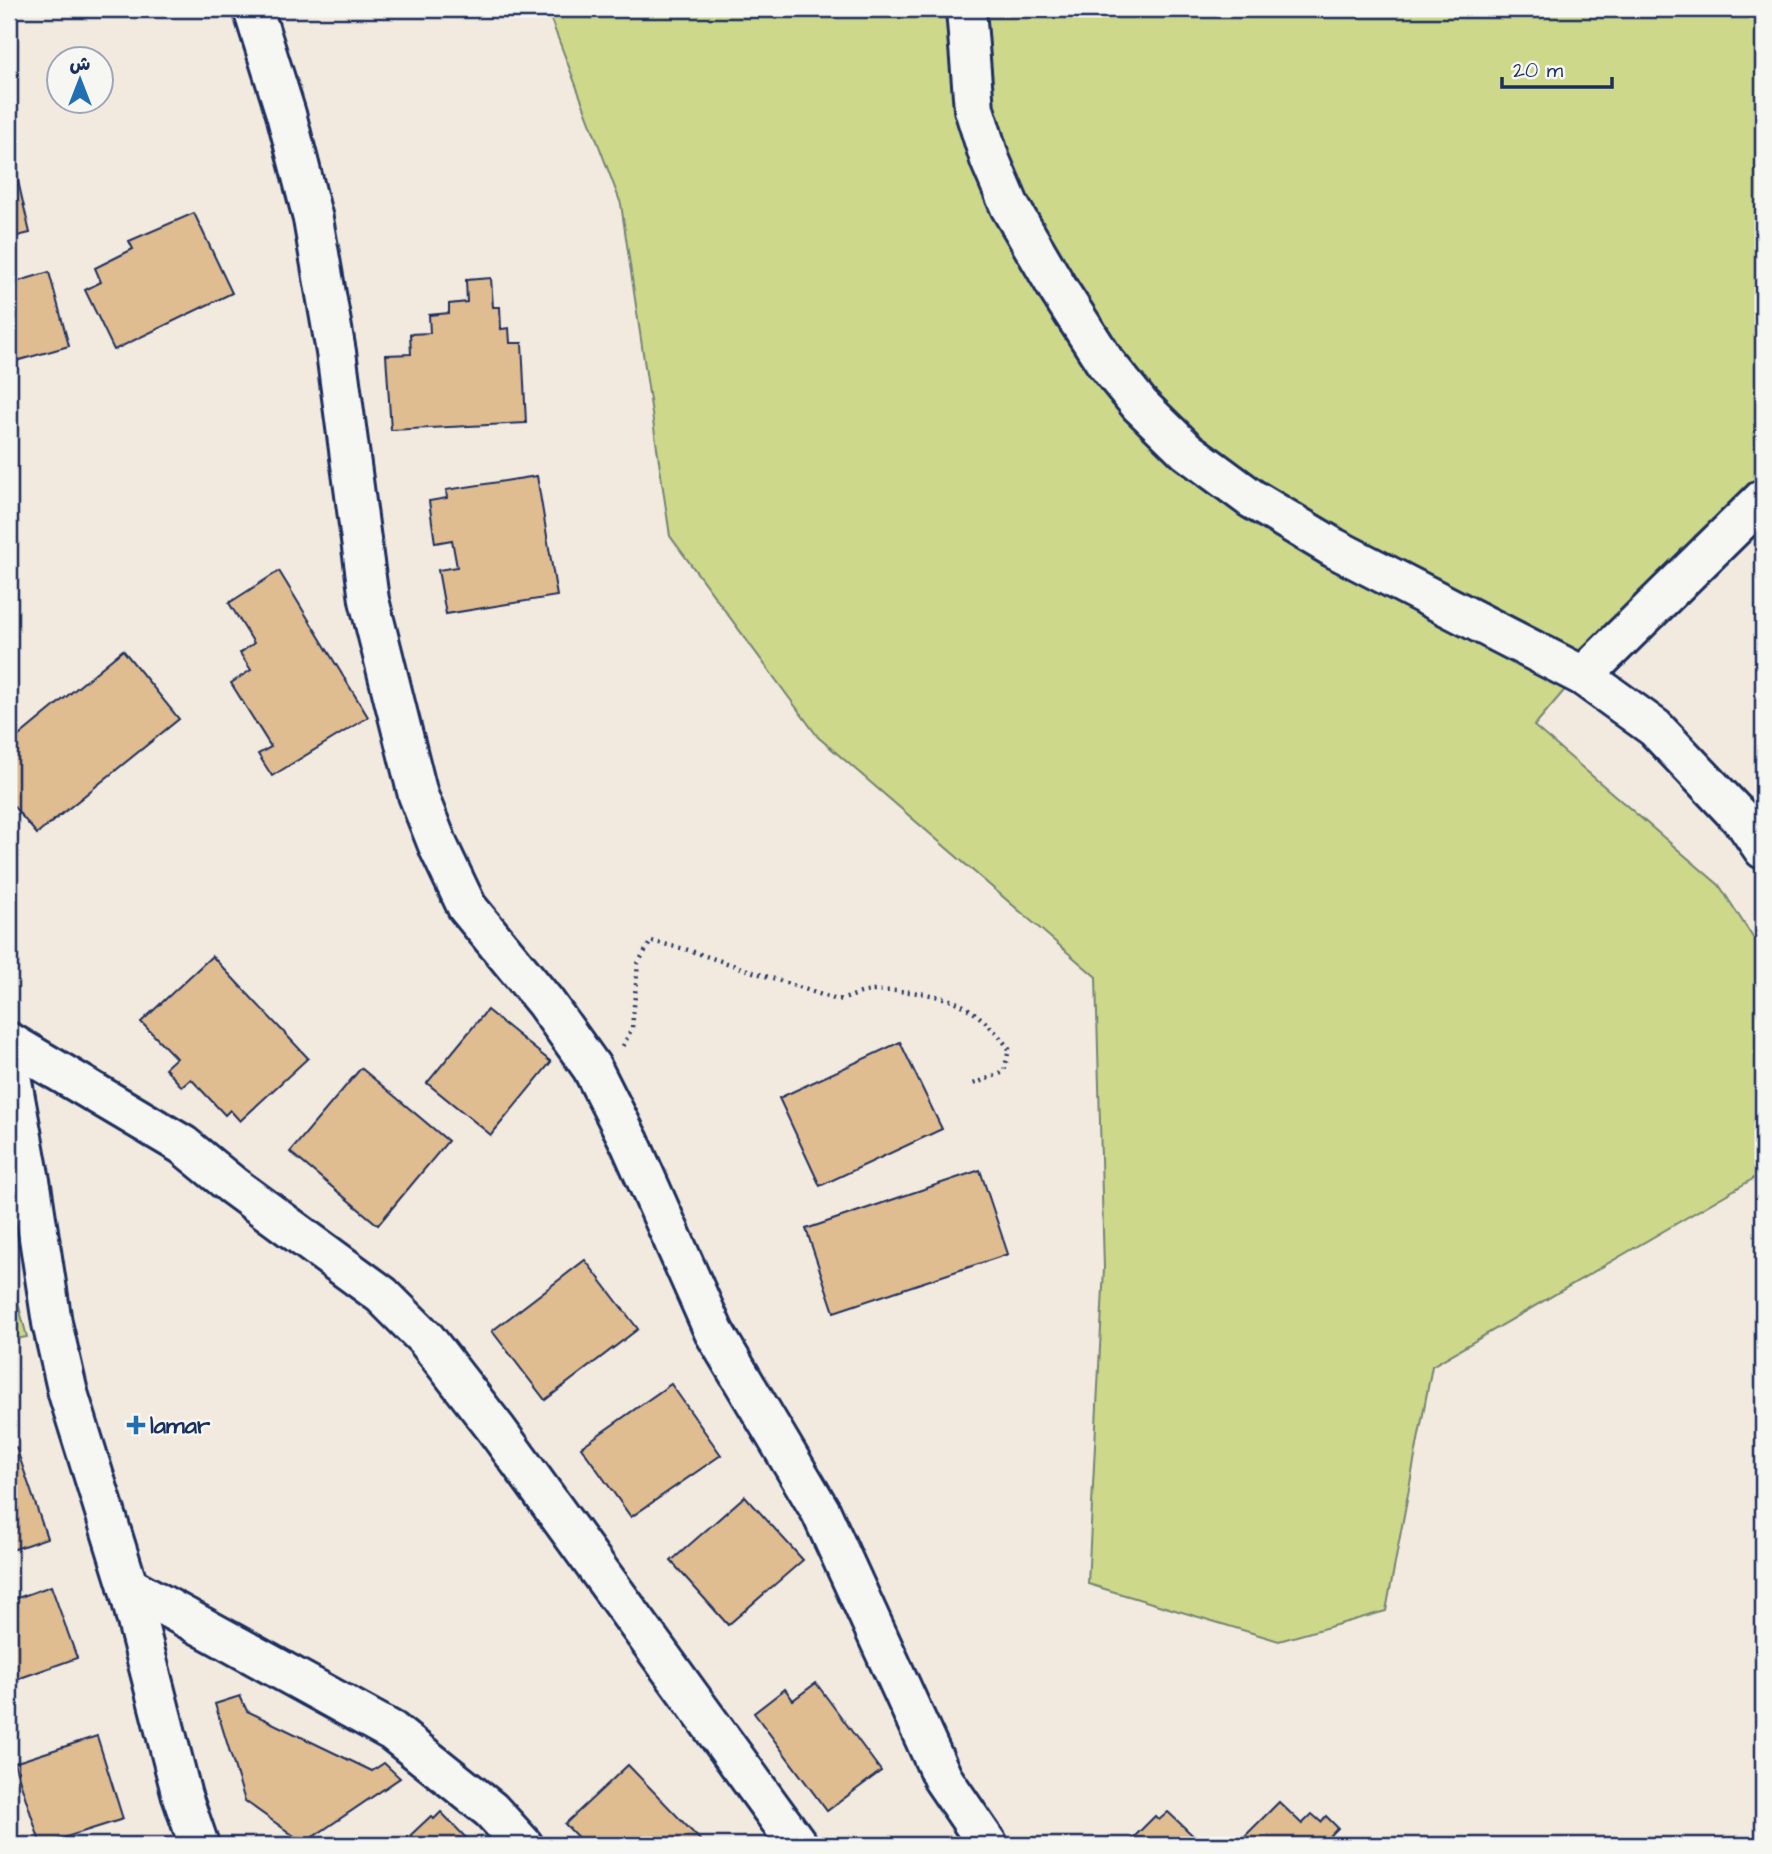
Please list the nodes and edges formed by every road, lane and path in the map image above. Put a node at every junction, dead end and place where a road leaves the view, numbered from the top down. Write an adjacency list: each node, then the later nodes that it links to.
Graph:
1 (253, 9): 7 (street)
2 (965, 9): 4 (street)
3 (1763, 499): 4 (street)
4 (1583, 676): 5 (street)
5 (1763, 849)
6 (9, 1042): 13 (street)
7 (575, 1044): 9 (path); 14 (street)
8 (9, 1065): 10 (street)
9 (971, 1085)
10 (128, 1586): 11 (street); 12 (street)
11 (200, 1845)
12 (523, 1845)
13 (798, 1845)
14 (988, 1845)

